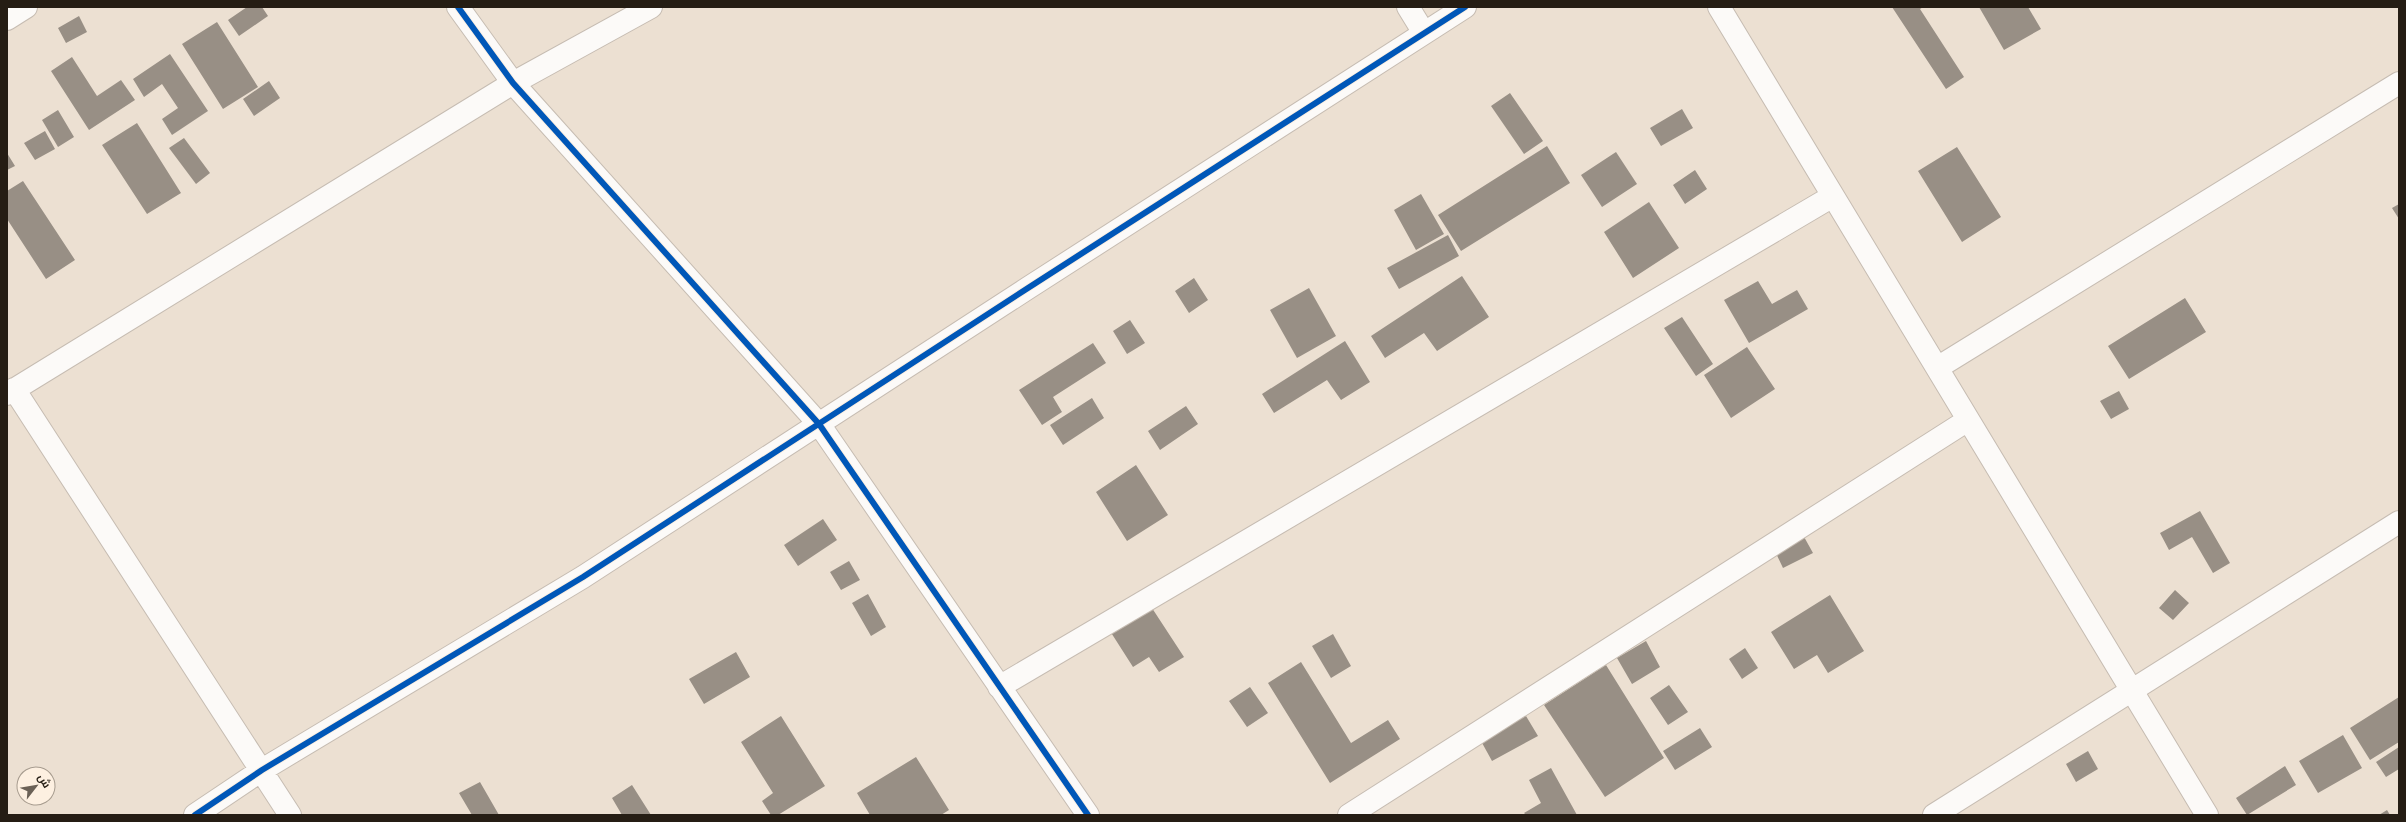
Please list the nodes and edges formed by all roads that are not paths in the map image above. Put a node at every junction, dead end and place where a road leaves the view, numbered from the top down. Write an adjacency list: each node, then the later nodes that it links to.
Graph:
1 (26, 7): 7 (street)
2 (458, 7): 10 (street)
3 (651, 7): 10 (street)
4 (1408, 7): 8 (street)
5 (1465, 7): 8 (street)
6 (1719, 7): 11 (street)
7 (7, 19)
8 (1424, 33): 15 (street)
9 (2399, 83): 12 (street)
10 (514, 84): 13 (street); 15 (street)
11 (1833, 196): 12 (street); 17 (street)
12 (1937, 368): 14 (street)
13 (11, 392): 19 (street)
14 (1968, 420): 18 (street); 23 (street)
15 (819, 424): 17 (street); 19 (street)
16 (2399, 522): 18 (street)
17 (999, 687): 22 (street)
18 (2132, 691): 24 (street); 25 (street)
19 (262, 770): 20 (street); 21 (street)
20 (195, 815)
21 (290, 815)
22 (1088, 815)
23 (1349, 815)
24 (1934, 815)
25 (2207, 815)

